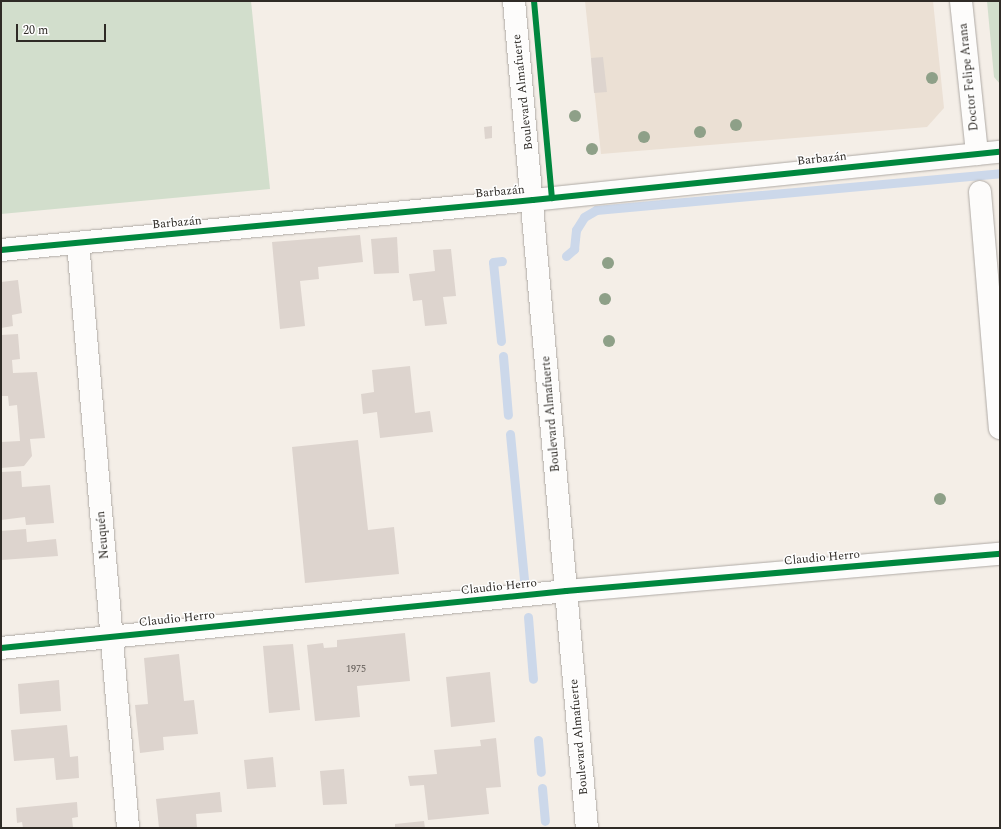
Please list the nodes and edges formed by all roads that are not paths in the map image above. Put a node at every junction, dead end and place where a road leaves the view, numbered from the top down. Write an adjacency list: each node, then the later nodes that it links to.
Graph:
1 (514, 1): 6 (street, Boulevard Almafuerte)
2 (961, 1): 4 (street, Doctor Felipe Arana)
3 (1000, 152): 4 (street, Barbazán)
4 (977, 154): 6 (street, Barbazán)
5 (980, 192): 9 (street)
6 (533, 200): 7 (street, Barbazán); 11 (street, Boulevard Almafuerte)
7 (78, 243): 8 (street, Barbazán); 12 (street, Neuquén)
8 (1, 250)
9 (1000, 428)
10 (1000, 554): 11 (street, Claudio Herro)
11 (566, 591): 12 (street, Claudio Herro); 15 (street, Boulevard Almafuerte)
12 (112, 637): 13 (street, Claudio Herro); 14 (street, Neuquén)
13 (1, 648)
14 (128, 828)
15 (587, 828)

